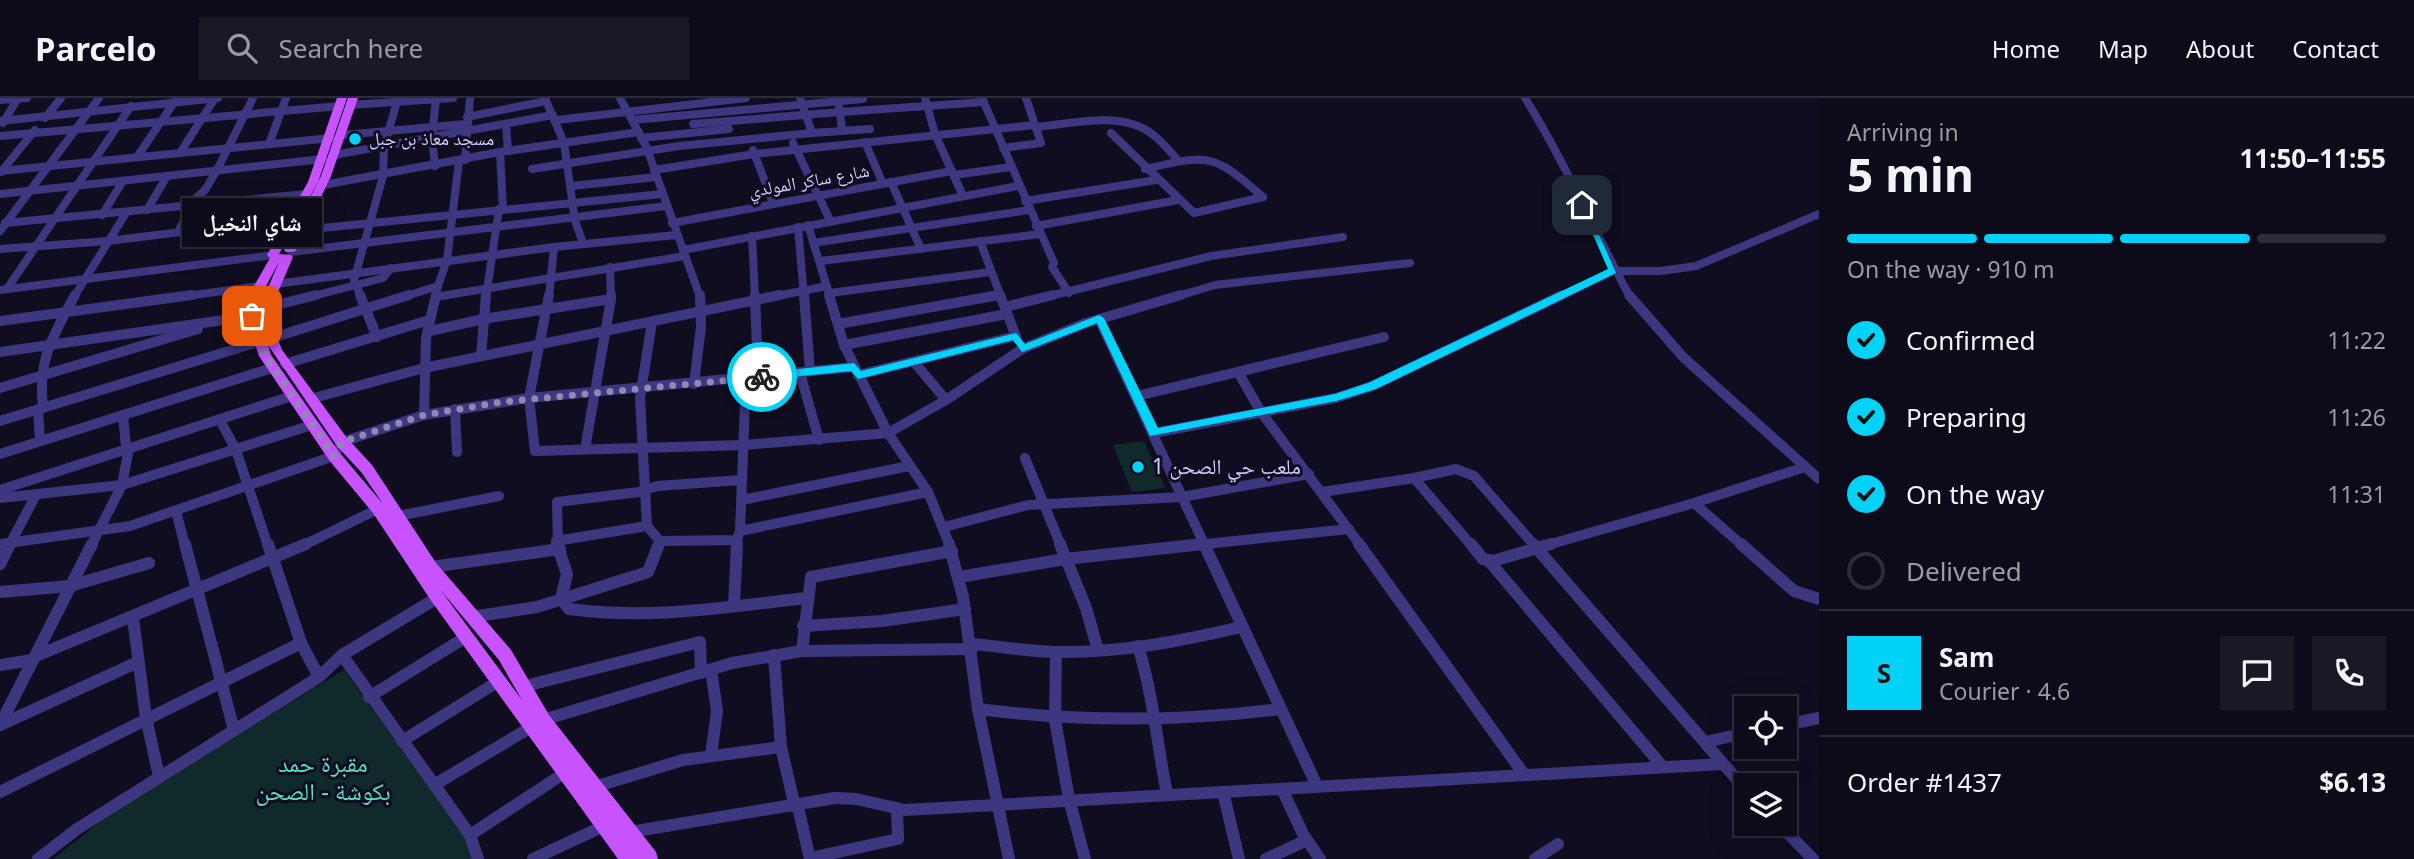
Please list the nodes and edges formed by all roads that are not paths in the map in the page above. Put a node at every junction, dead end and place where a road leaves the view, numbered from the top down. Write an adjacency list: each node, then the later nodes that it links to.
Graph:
1 (17, 98): 2 (street); 17 (street); 42 (street)
2 (27, 98)
3 (61, 98): 33 (street)
4 (99, 98): 27 (street)
5 (217, 98): 18 (street); 37 (street)
6 (253, 98): 34 (street)
7 (286, 98): 29 (street)
8 (453, 98): 14 (street)
9 (470, 98): 39 (street)
10 (620, 98): 35 (street)
11 (746, 98): 15 (street)
12 (1026, 98): 46 (street)
13 (1525, 98): 155 (street)
14 (436, 99): 19 (street); 45 (street)
15 (726, 99): 28 (street); 35 (street)
16 (863, 99): 21 (street); 30 (street)
17 (0, 100)
18 (176, 100): 26 (street); 41 (street)
19 (398, 100): 24 (street); 52 (street)
20 (546, 100): 38 (street); 39 (street)
21 (837, 100): 23 (street); 31 (street)
22 (983, 100): 25 (street); 47 (street)
23 (801, 101): 28 (street); 36 (street)
24 (346, 102): 29 (street); 59 (main road); 63 (main road)
25 (927, 102): 30 (street); 58 (street)
26 (131, 106): 27 (street); 44 (street)
27 (90, 110): 33 (street); 51 (street)
28 (727, 110): 32 (street); 40 (street)
29 (281, 111): 34 (street); 69 (street)
30 (867, 111): 31 (street); 50 (street)
31 (840, 112): 36 (street); 53 (street)
32 (694, 113): 35 (street); 48 (street)
33 (48, 115): 42 (street); 54 (street)
34 (244, 115): 37 (street); 71 (street)
35 (631, 115): 38 (street); 60 (street)
36 (808, 115): 40 (street); 56 (street)
37 (201, 118): 41 (street); 76 (street)
38 (554, 118): 43 (street); 68 (street)
39 (467, 120): 45 (street); 55 (street)
40 (728, 120): 48 (street); 49 (street)
41 (161, 122): 44 (street); 78 (street)
42 (1, 123)
43 (506, 124): 55 (street); 75 (street)
44 (119, 126): 51 (street); 82 (street)
45 (432, 126): 52 (street); 64 (street)
46 (1034, 126): 47 (street); 72 (street); 81 (street)
47 (994, 127): 58 (street); 72 (street)
48 (693, 128): 49 (street); 60 (street)
49 (729, 129): 66 (street)
50 (870, 129): 53 (street); 67 (street)
51 (75, 130): 54 (street); 84 (street)
52 (388, 130): 59 (street); 70 (street)
53 (842, 131): 56 (street)
54 (33, 133): 62 (street); 90 (street)
55 (465, 133): 64 (street); 80 (street)
56 (811, 133): 61 (street)
57 (1111, 133): 88 (street)
58 (935, 134): 67 (street); 91 (street)
59 (343, 135): 79 (main road)
60 (640, 135): 68 (street); 74 (street)
61 (788, 135): 65 (street); 73 (street)
62 (0, 136)
63 (331, 138): 69 (street); 79 (main road)
64 (432, 139): 70 (street); 85 (street)
65 (748, 139): 66 (street); 77 (street)
66 (729, 140): 74 (street)
67 (869, 142): 73 (street); 97 (street)
68 (564, 143): 75 (street); 83 (street)
69 (269, 144): 71 (street)
70 (384, 147): 79 (street); 94 (street)
71 (228, 148): 76 (street); 89 (street)
72 (1003, 148): 86 (street)
73 (797, 149): 77 (street); 106 (street)
74 (647, 151): 83 (street); 92 (street)
75 (504, 152): 80 (street); 115 (street)
76 (180, 153): 78 (street)
77 (754, 154): 92 (street); 110 (street)
78 (137, 157): 82 (street)
79 (328, 157): 89 (street); 98 (main road); 104 (main road)
80 (462, 161): 85 (street); 118 (street)
81 (1179, 161): 88 (street); 108 (street)
82 (94, 162): 84 (street); 99 (street)
83 (567, 163): 87 (street); 100 (street)
84 (48, 166): 90 (street); 102 (street)
85 (435, 166): 94 (street)
86 (1011, 167): 91 (street, شارع ساكر المولدي); 101 (street)
87 (532, 169)
88 (1145, 169): 95 (street)
89 (217, 170): 93 (street); 111 (street)
90 (1, 172)
91 (953, 173): 97 (street, شارع ساكر المولدي); 107 (street)
92 (655, 174): 100 (street); 105 (street)
93 (167, 176): 96 (street); 116 (street)
94 (383, 176): 98 (street); 125 (street)
95 (1156, 180): 108 (street); 113 (street)
96 (123, 181): 99 (street); 120 (street)
97 (887, 183): 106 (street, شارع ساكر المولدي); 114 (street)
98 (323, 185): 131 (main road)
99 (75, 186): 102 (street); 123 (street)
100 (572, 186): 109 (street)
101 (1018, 186): 107 (street); 113 (street)
102 (27, 192): 103 (street); 128 (street)
103 (0, 194)
104 (307, 194): 111 (street); 121 (main road)
105 (663, 194): 109 (street); 112 (street)
106 (818, 196): 110 (street, شارع ساكر المولدي); 124 (street)
107 (963, 196): 114 (street)
108 (1178, 200): 132 (street)
109 (573, 203): 115 (street); 122 (street)
110 (773, 203): 126 (street, شارع ساكر المولدي)
111 (192, 206): 116 (street); 133 (street)
112 (666, 206): 122 (street); 126 (street)
113 (1027, 206): 130 (street); 132 (street)
114 (904, 207): 124 (street); 130 (street)
115 (501, 209): 118 (street); 129 (street)
116 (147, 210): 117 (street)
117 (126, 213): 120 (street); 138 (street)
118 (453, 214): 125 (street); 134 (street)
119 (1819, 214): 155 (street)
120 (102, 215): 123 (street)
121 (295, 218): 133 (street); 148 (main road)
122 (575, 218): 129 (street); 140 (street)
123 (53, 219): 128 (street); 142 (street)
124 (830, 220): 127 (street)
125 (372, 221): 131 (street); 143 (street)
126 (672, 223): 135 (street)
127 (803, 226): 136 (street); 141 (street); 167 (street)
128 (3, 227)
129 (498, 227): 134 (street); 149 (street)
130 (912, 229): 141 (street); 146 (street)
131 (302, 230): 148 (main road)
132 (1038, 230): 139 (street); 168 (street)
133 (178, 232): 138 (street)
134 (450, 233): 143 (street); 152 (street)
135 (676, 235): 140 (street); 147 (street)
136 (752, 236): 147 (street); 171 (street)
137 (1343, 237): 168 (street)
138 (108, 241): 142 (street); 159 (street)
139 (980, 241): 146 (street); 156 (street)
140 (583, 243): 144 (street)
141 (813, 243): 150 (street)
142 (38, 244): 145 (street); 164 (street)
143 (363, 245): 148 (street); 157 (street)
144 (554, 247): 149 (street); 158 (street)
145 (0, 249)
146 (921, 249): 150 (street)
147 (684, 253): 153 (street); 174 (street)
148 (282, 254): 159 (street); 160 (main road); 162 (main road)
149 (492, 256): 152 (street); 163 (street)
150 (821, 261): 165 (street)
151 (1410, 263): 179 (street)
152 (444, 264): 154 (street); 166 (street)
153 (610, 267): 158 (street); 170 (street)
154 (391, 268): 157 (street); 161 (street)
155 (1613, 271): 218 (street); 239 (street)
156 (991, 272): 165 (street); 169 (street)
157 (356, 273): 160 (street); 161 (street)
158 (553, 276): 163 (street); 173 (street)
159 (85, 279): 164 (street); 176 (street)
160 (276, 284): 177 (main road)
161 (354, 284): 172 (street); 177 (street)
162 (260, 286): 176 (street); 177 (main road)
163 (486, 286): 166 (street); 180 (street)
164 (4, 289)
165 (829, 289): 167 (street); 183 (street)
166 (437, 290): 172 (street); 184 (street)
167 (804, 291): 171 (street); 202 (street)
168 (1069, 293): 175 (street)
169 (1000, 295): 175 (street); 183 (street)
170 (611, 299): 173 (street); 185 (street)
171 (757, 300): 174 (street); 205 (street)
172 (363, 308): 188 (street); 190 (street)
173 (547, 309): 180 (street); 191 (street)
174 (702, 309): 182 (street); 207 (street)
175 (1006, 311): 187 (street); 193 (street)
176 (67, 312): 181 (street); 192 (street)
177 (258, 312): 178 (street); 190 (main road)
178 (234, 318): 186 (street); 196 (street)
179 (1099, 318): 194 (street); 212 (street)
180 (483, 319): 184 (street); 197 (street)
181 (0, 321)
182 (652, 322): 185 (street); 209 (street)
183 (838, 324): 193 (street)
184 (429, 326): 188 (street); 200 (street)
185 (605, 330): 191 (street); 210 (street)
186 (121, 334): 192 (street); 196 (street)
187 (1016, 336): 194 (street); 198 (street)
188 (377, 337): 199 (street)
189 (1384, 337): 203 (street)
190 (265, 340): 199 (main road); 216 (street)
191 (542, 342): 197 (street); 213 (street)
192 (52, 345): 195 (street); 204 (street)
193 (844, 345): 201 (street)
194 (1022, 349): 215 (street)
195 (0, 352)
196 (113, 355): 204 (street)
197 (481, 356): 200 (street)
198 (914, 362): 201 (street); 215 (street)
199 (279, 366): 211 (main road); 214 (main road); 219 (street)
200 (424, 368): 214 (street); 220 (street)
201 (856, 371): 202 (street); 224 (street)
202 (805, 372): 205 (street); 226 (street)
203 (1238, 372): 212 (street); 218 (street)
204 (40, 376): 208 (street); 216 (street)
205 (758, 377): 206 (street)
206 (746, 378): 207 (street); 229 (street)
207 (694, 384): 209 (street)
208 (0, 388)
209 (639, 389): 210 (street); 230 (street)
210 (594, 392): 213 (street); 232 (street)
211 (292, 396): 221 (street); 223 (main road)
212 (1137, 396): 225 (street)
213 (529, 398): 217 (street); 232 (street)
214 (310, 399): 228 (main road)
215 (946, 400): 224 (street)
216 (41, 409): 222 (street); 227 (street)
217 (454, 409): 220 (street); 234 (street)
218 (1261, 412): 225 (street); 240 (street)
219 (123, 415): 227 (street); 231 (street)
220 (424, 415): 228 (street)
221 (220, 420): 231 (street); 233 (street)
222 (0, 421)
223 (312, 425): 233 (street); 236 (main road)
224 (888, 433): 226 (street); 238 (street)
225 (1154, 433): 252 (street)
226 (819, 440): 229 (street)
227 (40, 441): 235 (street)
228 (342, 442): 236 (street); 259 (main road)
229 (744, 445): 230 (street); 243 (street)
230 (640, 447): 232 (street); 247 (street)
231 (129, 448): 244 (street); 246 (street)
232 (585, 449)
233 (236, 450): 244 (street); 245 (street)
234 (457, 452)
235 (0, 454)
236 (334, 456): 245 (street); 257 (main road)
237 (1025, 458): 256 (street)
238 (909, 466): 248 (street); 254 (street)
239 (1805, 467): 242 (street); 255 (street)
240 (1309, 474): 249 (street); 252 (street)
241 (1414, 478): 249 (street); 270 (street); 274 (street)
242 (1819, 479)
243 (741, 480): 247 (street); 254 (street)
244 (122, 485): 250 (street); 263 (street)
245 (248, 486): 258 (street); 273 (street)
246 (0, 490)
247 (644, 490): 260 (street); 269 (street)
248 (928, 492): 261 (street); 264 (street)
249 (1322, 492): 262 (street)
250 (36, 495): 253 (street); 265 (street)
251 (499, 496): 259 (street)
252 (1182, 497): 256 (street); 268 (street)
253 (0, 498)
254 (742, 500): 264 (street)
255 (1694, 503): 270 (street); 285 (street)
256 (1044, 504): 261 (street); 272 (street)
257 (378, 509): 273 (street); 282 (main road)
258 (176, 510): 263 (street); 280 (street)
259 (398, 516): 277 (main road)
260 (647, 526): 266 (street); 269 (street)
261 (944, 527): 271 (street)
262 (1349, 530): 268 (street); 327 (street)
263 (96, 533): 265 (street); 279 (street)
264 (738, 535): 266 (street); 286 (street)
265 (12, 541): 267 (street); 276 (street)
266 (660, 541): 283 (street)
267 (0, 544)
268 (1206, 544): 272 (street); 291 (street)
269 (558, 545): 277 (street); 283 (street)
270 (1535, 549): 274 (street); 321 (street)
271 (952, 551): 278 (street); 284 (street)
272 (1065, 559): 278 (street); 297 (street)
273 (272, 561): 280 (street); 293 (street)
274 (1489, 561): 325 (street)
275 (149, 563): 279 (street)
276 (0, 564)
277 (431, 567): 282 (main road)
278 (959, 577): 287 (street)
279 (70, 586): 281 (street); 301 (street)
280 (198, 591): 289 (street); 307 (street)
281 (0, 592)
282 (444, 594): 288 (main road); 292 (main road); 299 (street)
283 (561, 598): 286 (street); 288 (street)
284 (806, 598): 286 (street); 290 (street)
285 (1819, 599)
286 (734, 606)
287 (965, 609): 290 (street); 294 (street)
288 (472, 617): 308 (main road)
289 (133, 618): 301 (street); 302 (street)
290 (803, 626): 296 (street)
291 (1241, 628): 295 (street); 311 (street)
292 (466, 637): 306 (main road); 309 (street)
293 (301, 643): 305 (street); 307 (street)
294 (971, 646): 296 (street); 298 (street); 310 (street)
295 (1138, 646): 297 (street); 314 (street)
296 (802, 650): 300 (street)
297 (1098, 650): 298 (street)
298 (1056, 652): 313 (street)
299 (342, 655): 305 (street); 309 (street)
300 (774, 655): 304 (street); 322 (street)
301 (34, 658): 302 (street); 303 (street)
302 (138, 662): 312 (street)
303 (0, 665)
304 (706, 672): 308 (street); 316 (street); 323 (street)
305 (319, 677): 318 (street)
306 (499, 681): 316 (main road); 320 (street)
307 (223, 682): 312 (street); 318 (street)
308 (525, 686): 316 (main road)
309 (369, 697): 320 (street)
310 (978, 709): 313 (street); 338 (street)
311 (1280, 709): 314 (street); 331 (street)
312 (146, 718): 328 (street); 334 (street)
313 (1055, 720): 314 (street); 337 (street)
314 (1153, 722): 336 (street)
315 (1816, 722): 317 (street)
316 (537, 723): 326 (main road); 330 (street); 332 (main road)
317 (1797, 724)
318 (234, 730): 328 (street)
319 (1734, 736): 321 (street)
320 (402, 741): 330 (street)
321 (1705, 742): 324 (street)
322 (781, 747): 323 (street); 339 (street)
323 (711, 756): 332 (street)
324 (1722, 764): 325 (street); 329 (street)
325 (1663, 767): 327 (street)
326 (566, 772): 341 (main road); 343 (street)
327 (1523, 773): 331 (street)
328 (159, 776): 347 (street)
329 (1734, 777)
330 (434, 785): 343 (street)
331 (1317, 786): 333 (street)
332 (594, 788): 342 (main road)
333 (1282, 789): 335 (street); 345 (street)
334 (0, 792)
335 (1223, 792): 336 (street); 355 (street)
336 (1167, 794): 337 (street)
337 (1069, 799): 338 (street); 354 (street)
338 (996, 806): 340 (street); 353 (street)
339 (797, 807): 340 (street); 342 (street); 348 (street)
340 (897, 808): 348 (street)
341 (606, 825): 350 (street); 351 (main road)
342 (630, 832): 352 (main road)
343 (470, 835): 349 (street)
344 (1791, 836): 359 (street)
345 (1305, 842): 356 (street); 357 (street)
346 (1558, 844): 358 (street)
347 (36, 858)
348 (810, 858)
349 (478, 859)
350 (533, 859)
351 (629, 859)
352 (649, 859)
353 (1010, 859)
354 (1085, 859)
355 (1239, 859)
356 (1266, 859)
357 (1320, 859)
358 (1535, 859)
359 (1813, 859)

